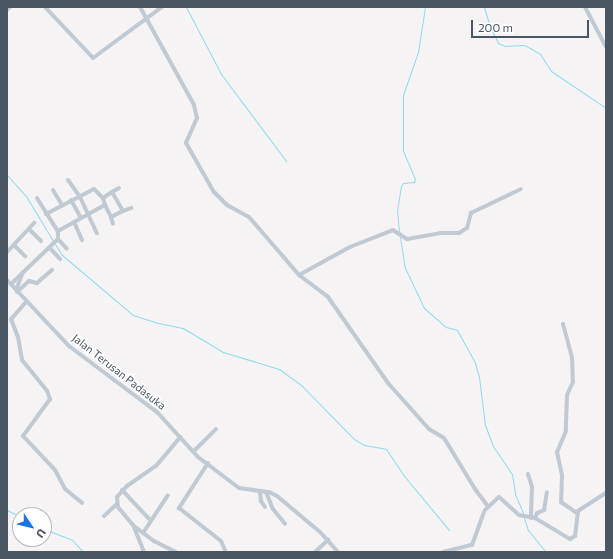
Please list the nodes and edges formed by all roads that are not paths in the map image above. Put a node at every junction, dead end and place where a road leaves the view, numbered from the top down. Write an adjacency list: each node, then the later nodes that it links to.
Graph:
1 (10, 7): 6 (street)
2 (45, 7): 7 (street)
3 (140, 7): 7 (street)
4 (162, 7): 7 (street)
5 (585, 7): 8 (street)
6 (7, 10)
7 (146, 18): 43 (street)
8 (606, 47)
9 (68, 180): 14 (street)
10 (119, 188): 13 (street)
11 (521, 189): 43 (street)
12 (53, 190): 18 (street)
13 (112, 192): 16 (street); 21 (street)
14 (80, 197): 16 (street); 17 (street); 23 (street)
15 (37, 198): 22 (street)
16 (103, 198): 19 (street)
17 (71, 200): 18 (street); 25 (street)
18 (62, 205): 22 (street)
19 (105, 205): 23 (street); 24 (street)
20 (131, 208): 21 (street)
21 (123, 211): 24 (street)
22 (46, 214): 30 (street)
23 (89, 214): 25 (street); 31 (street)
24 (111, 217): 28 (street)
25 (81, 218): 26 (street)
26 (74, 222): 30 (street); 33 (street)
27 (34, 223): 29 (street)
28 (113, 224)
29 (29, 229): 34 (street); 35 (street)
30 (58, 231): 32 (street)
31 (97, 232)
32 (58, 239): 36 (street); 37 (street)
33 (82, 240)
34 (41, 241)
35 (14, 245): 38 (street); 39 (street)
36 (50, 248): 40 (street); 42 (street)
37 (67, 249)
38 (7, 252)
39 (25, 256)
40 (60, 259)
41 (52, 270): 46 (street)
42 (24, 271): 45 (street); 46 (street)
43 (299, 275): 62 (street)
44 (7, 280): 45 (street, Jalan Terusan Padasuka)
45 (11, 284): 46 (street, Jalan Terusan Padasuka)
46 (17, 291): 47 (street, Jalan Terusan Padasuka)
47 (26, 302): 50 (street, Jalan Terusan Padasuka); 60 (street)
48 (563, 324): 64 (street)
49 (216, 429): 51 (street)
50 (180, 437): 51 (street, Jalan Terusan Padasuka); 54 (street)
51 (194, 451): 52 (street, Jalan Terusan Padasuka)
52 (208, 463): 55 (street, Jalan Terusan Padasuka); 74 (street)
53 (528, 474): 66 (street)
54 (122, 490): 61 (street); 67 (street)
55 (260, 492): 56 (street, Jalan Terusan Padasuka); 63 (street)
56 (266, 492): 69 (street); 71 (street, Jalan Terusan Padasuka)
57 (547, 492): 66 (street)
58 (606, 493): 64 (street)
59 (168, 496): 67 (street)
60 (82, 503)
61 (117, 504): 65 (street); 68 (street)
62 (488, 506): 66 (street); 77 (street)
63 (265, 507)
64 (577, 513): 66 (street)
65 (104, 516)
66 (533, 518)
67 (151, 521): 70 (street)
68 (132, 524): 70 (street); 72 (street)
69 (285, 524)
70 (143, 533): 73 (street)
71 (328, 540): 75 (street); 76 (street, Jalan Terusan Padasuka)
72 (144, 552)
73 (176, 552)
74 (226, 552)
75 (315, 552)
76 (338, 552)
77 (443, 552)

